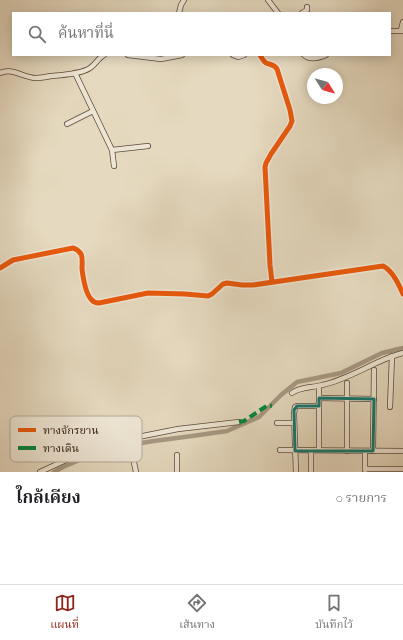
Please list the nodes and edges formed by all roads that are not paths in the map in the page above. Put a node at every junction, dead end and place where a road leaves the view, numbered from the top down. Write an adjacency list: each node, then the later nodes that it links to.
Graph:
1 (184, 0): 4 (street)
2 (268, 0): 5 (street)
3 (307, 7): 6 (street)
4 (179, 12)
5 (277, 12)
6 (303, 12)
7 (403, 22): 9 (street)
8 (391, 31): 9 (street)
9 (402, 31)
10 (102, 56): 17 (street)
11 (136, 56): 12 (street)
12 (177, 56)
13 (261, 56): 24 (street)
14 (305, 56): 15 (street)
15 (324, 56)
16 (0, 73): 17 (street)
17 (75, 73): 18 (street)
18 (93, 111): 19 (street); 21 (street)
19 (67, 124)
20 (148, 146): 21 (street)
21 (112, 150): 22 (street)
22 (114, 166)
23 (0, 268): 24 (street)
24 (272, 282): 25 (street)
25 (403, 294)
26 (403, 353): 27 (street)
27 (392, 356): 31 (street); 36 (street)
28 (374, 370): 34 (street)
29 (347, 383): 33 (street)
30 (319, 389): 32 (street)
31 (292, 392)
32 (319, 398): 33 (street); 35 (street)
33 (347, 399): 34 (street); 43 (street)
34 (374, 399): 47 (street)
35 (319, 406): 38 (street); 42 (street)
36 (390, 407)
37 (239, 422): 40 (street)
38 (294, 422): 39 (street); 44 (street)
39 (277, 423)
40 (142, 437)
41 (280, 450): 44 (street)
42 (319, 450): 43 (street); 45 (street)
43 (347, 450): 46 (street)
44 (295, 451): 45 (street); 57 (street)
45 (311, 451): 58 (street)
46 (365, 451): 47 (street); 53 (street)
47 (373, 451): 48 (street)
48 (403, 451)
49 (177, 455): 56 (street)
50 (62, 462): 54 (street)
51 (134, 462): 55 (street)
52 (403, 469): 53 (street)
53 (365, 470)
54 (40, 472)
55 (136, 472)
56 (177, 472)
57 (296, 472)
58 (311, 472)

